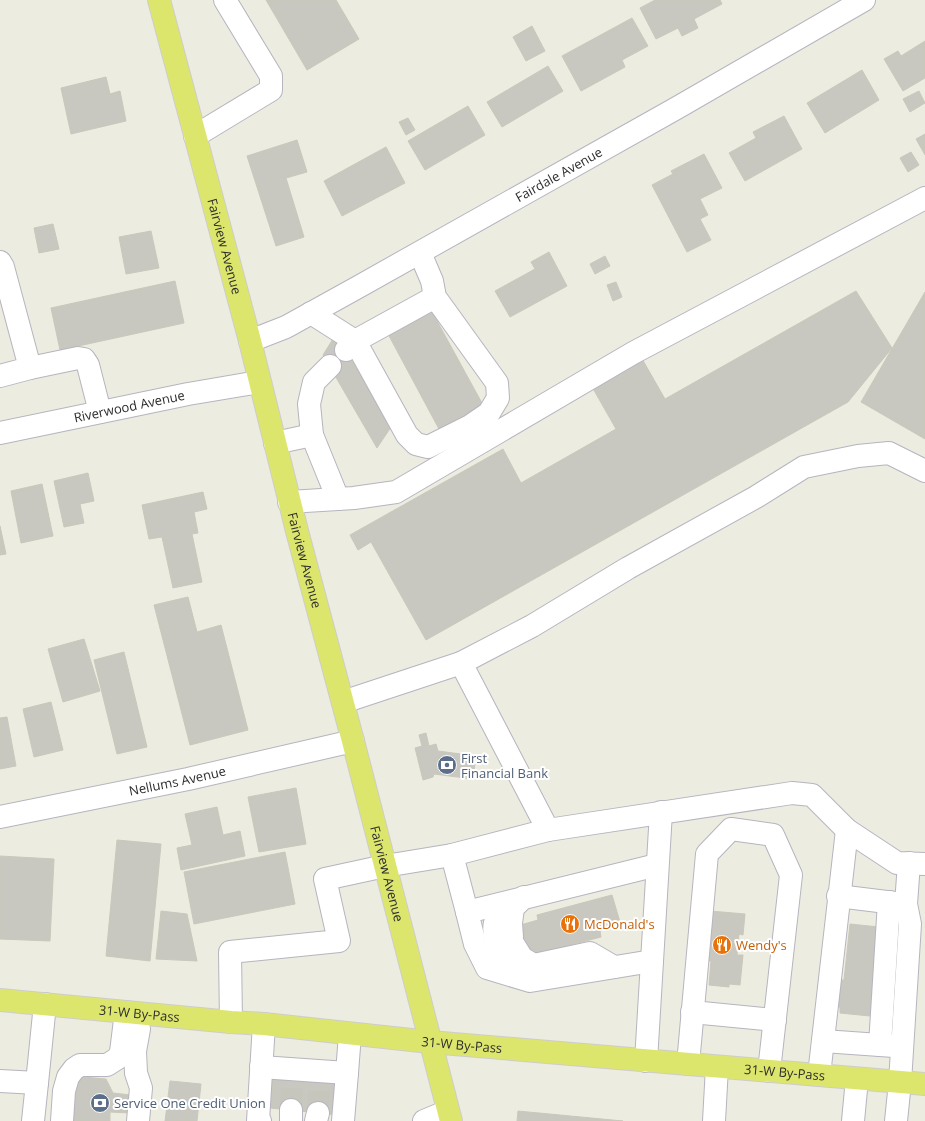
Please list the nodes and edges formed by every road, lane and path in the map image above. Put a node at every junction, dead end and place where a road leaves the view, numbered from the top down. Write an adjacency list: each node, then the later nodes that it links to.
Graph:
1 (160, 0): 4 (main road, Fairview Avenue)
2 (225, 0): 4 (street)
3 (864, 0): 6 (street, Fairdale Avenue)
4 (195, 136): 10 (main road, Fairview Avenue)
5 (925, 198): 21 (street)
6 (420, 253): 8 (street); 9 (street, Fairdale Avenue)
7 (0, 262): 13 (street)
8 (435, 297): 11 (street); 11 (street)
9 (311, 313): 10 (street, Fairdale Avenue); 11 (street)
10 (250, 341): 15 (main road, Fairview Avenue)
11 (350, 346)
12 (330, 366): 18 (street)
13 (30, 368): 14 (street); 16 (street)
14 (0, 376)
15 (259, 382): 16 (street, Riverwood Avenue); 19 (main road, Fairview Avenue)
16 (100, 412): 17 (street, Riverwood Avenue)
17 (0, 433)
18 (312, 435): 19 (street); 21 (street)
19 (275, 443): 22 (main road, Fairview Avenue)
20 (925, 471): 23 (street)
21 (338, 499): 22 (street)
22 (289, 502): 24 (main road, Fairview Avenue)
23 (461, 663): 24 (street); 28 (street)
24 (343, 702): 25 (main road, Fairview Avenue)
25 (353, 741): 27 (street, Nellums Avenue); 33 (main road, Fairview Avenue)
26 (661, 812): 28 (street); 29 (street); 32 (street)
27 (0, 817)
28 (548, 830): 30 (street)
29 (847, 830): 31 (street); 34 (street)
30 (452, 855): 33 (street); 37 (street)
31 (917, 864): 36 (street)
32 (657, 865): 35 (street); 38 (street)
33 (385, 866): 45 (street); 49 (main road, Fairview Avenue)
34 (838, 896): 36 (street); 48 (street)
35 (518, 902): 37 (street); 39 (street)
36 (898, 903): 50 (street); 51 (street)
37 (467, 912): 39 (street)
38 (652, 961): 39 (street); 52 (street)
39 (528, 972)
40 (0, 1000): 41 (main road, 31-W By-Pass)
41 (45, 1004): 43 (main road, 31-W By-Pass); 62 (street)
42 (692, 1012): 44 (street); 44 (street); 53 (street)
43 (133, 1013): 45 (main road, 31-W By-Pass); 66 (street); 67 (street)
44 (774, 1020): 56 (street)
45 (231, 1022): 46 (main road, 31-W By-Pass)
46 (264, 1024): 47 (main road, 31-W By-Pass); 54 (street)
47 (350, 1034): 49 (main road, 31-W By-Pass); 57 (street)
48 (823, 1041): 50 (street); 58 (street)
49 (430, 1042): 52 (main road, 31-W By-Pass); 64 (main road, Fairview Avenue)
50 (880, 1045): 51 (street)
51 (902, 1047): 61 (street)
52 (646, 1061): 53 (main road, 31-W By-Pass)
53 (688, 1064): 55 (main road, 31-W By-Pass)
54 (261, 1067): 57 (street); 68 (street)
55 (717, 1067): 56 (main road, 31-W By-Pass); 71 (street)
56 (769, 1071): 58 (main road, 31-W By-Pass)
57 (347, 1073): 69 (street)
58 (819, 1075): 59 (main road, 31-W By-Pass)
59 (857, 1079): 61 (main road, 31-W By-Pass); 72 (street)
60 (0, 1080): 62 (street)
61 (900, 1082): 63 (main road, 31-W By-Pass); 73 (street)
62 (37, 1083): 65 (street)
63 (925, 1084)
64 (450, 1116): 70 (street)
65 (33, 1121)
66 (62, 1121)
67 (138, 1121)
68 (259, 1121)
69 (343, 1121)
70 (424, 1121)
71 (714, 1121)
72 (853, 1121)
73 (896, 1121)

